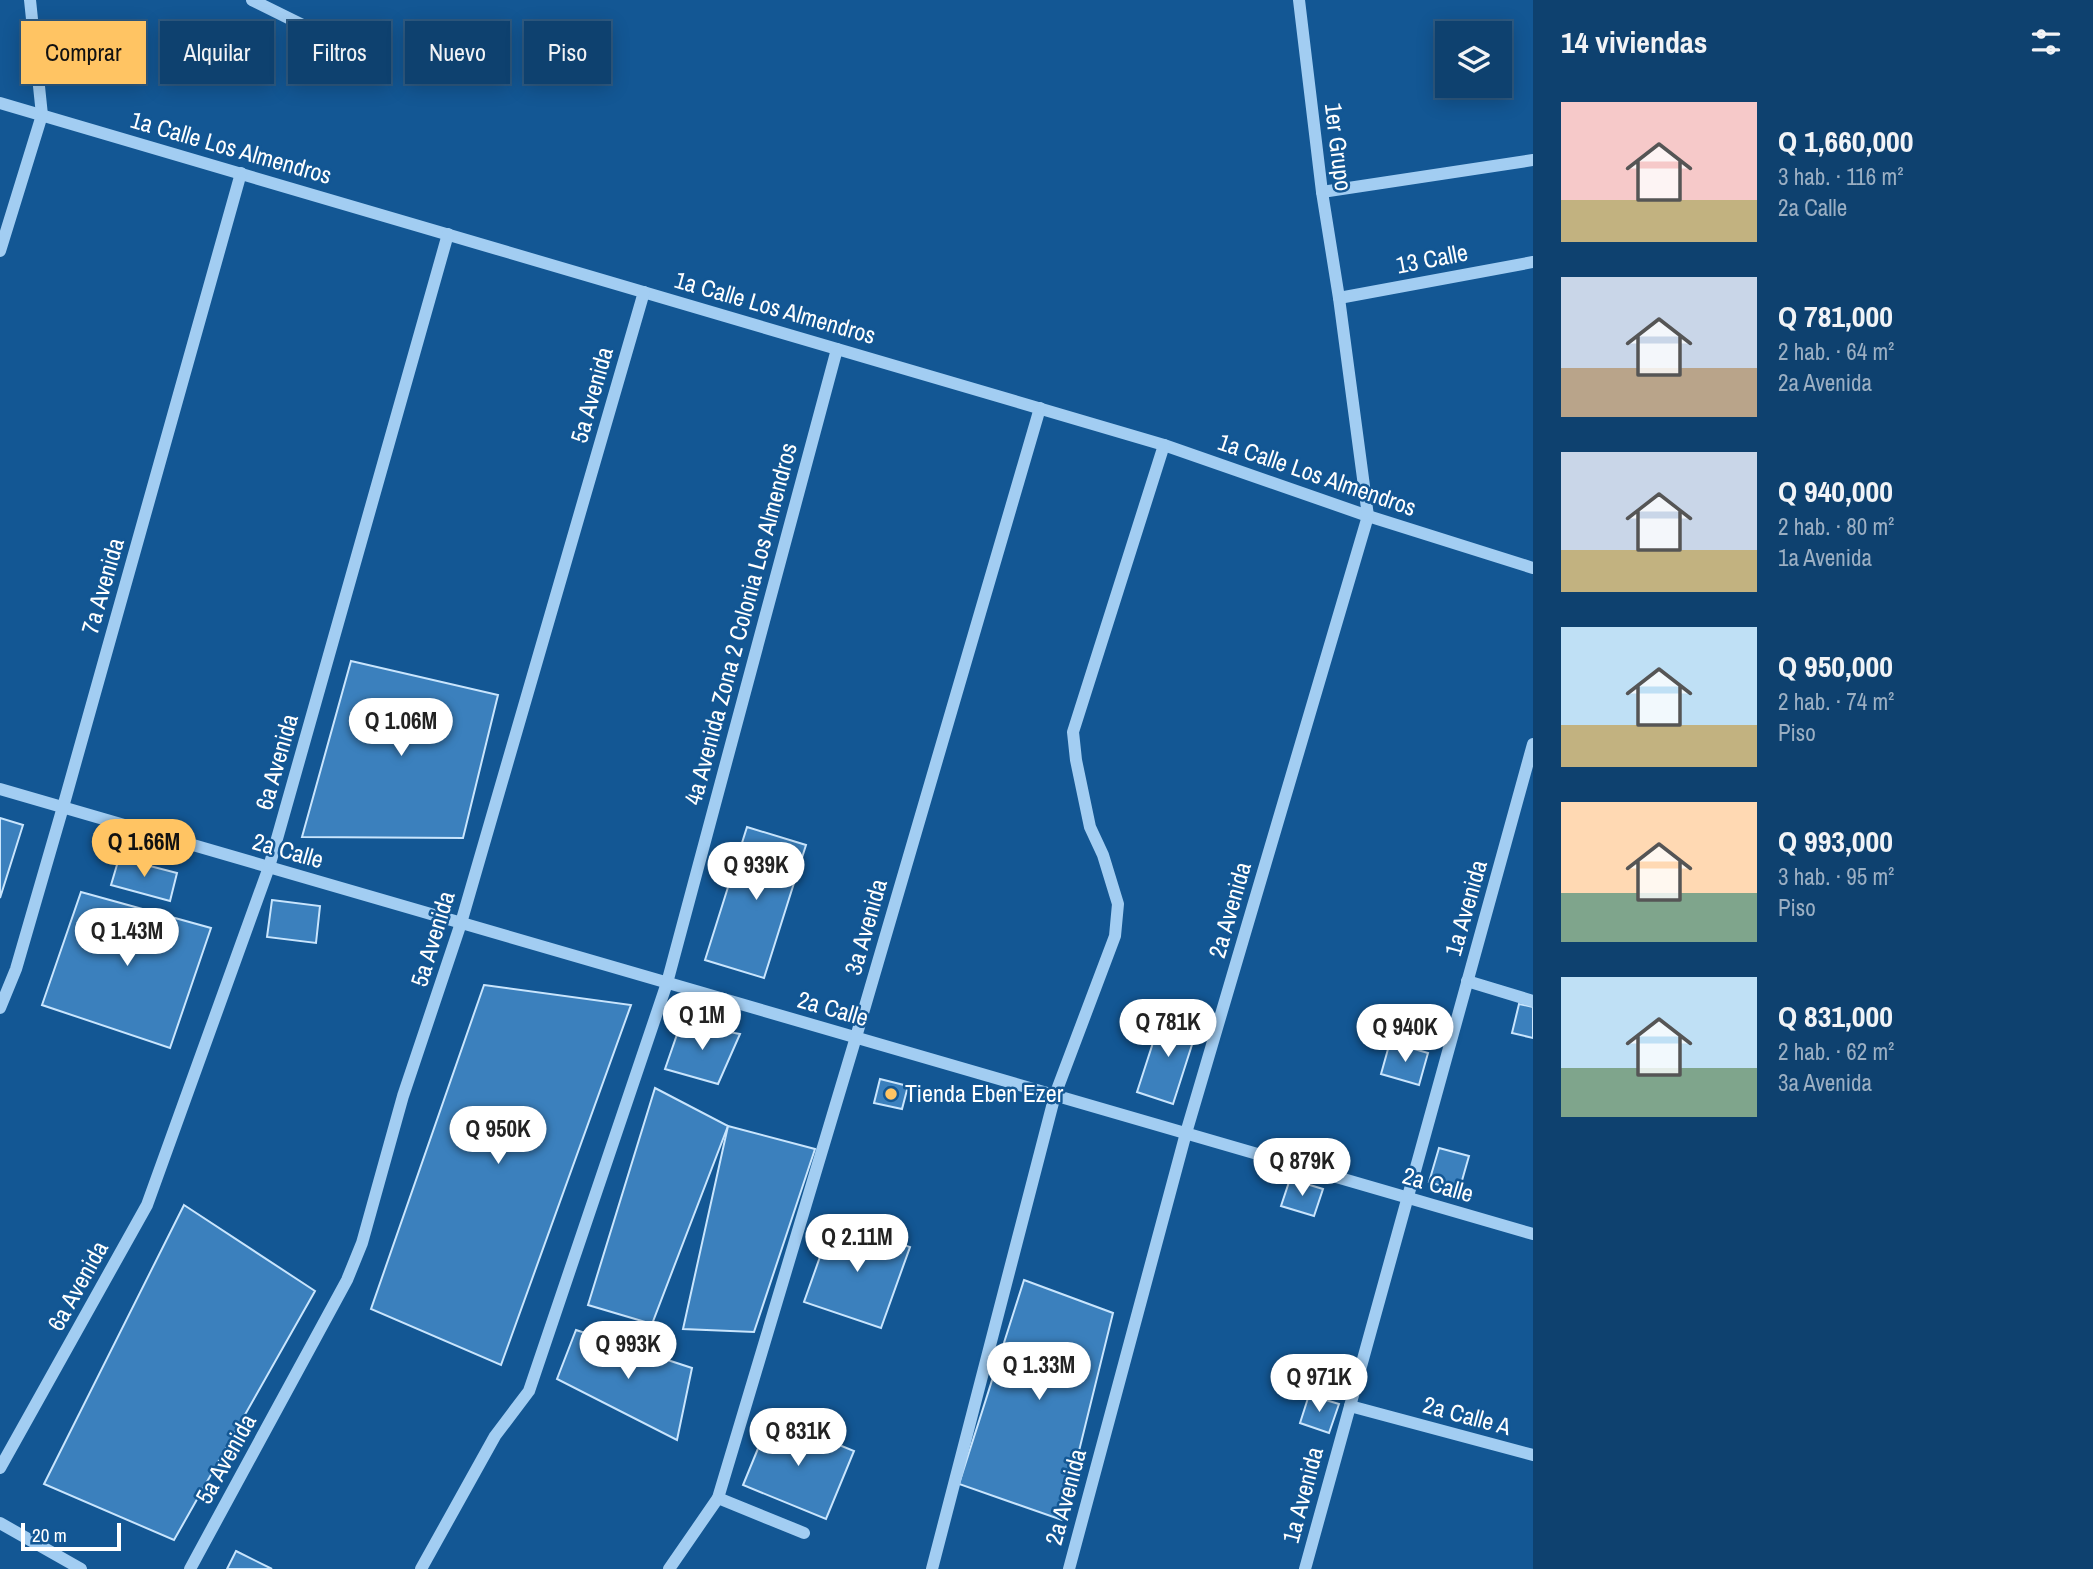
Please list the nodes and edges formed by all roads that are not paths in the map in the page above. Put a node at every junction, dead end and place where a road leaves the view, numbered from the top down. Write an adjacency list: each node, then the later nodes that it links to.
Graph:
1 (30, 0): 6 (street)
2 (252, 0): 4 (street)
3 (1299, 0): 9 (street, 1er Grupo)
4 (294, 21)
5 (0, 103): 6 (street, 1a Calle Los Almendros)
6 (42, 115): 8 (street, 1a Calle Los Almendros); 11 (street)
7 (1533, 160): 9 (street)
8 (241, 173): 10 (street, 1a Calle Los Almendros); 23 (street, 7a Avenida)
9 (1322, 192): 14 (street, 1er Grupo)
10 (448, 234): 13 (street, 1a Calle Los Almendros); 24 (street, 6a Avenida)
11 (0, 251)
12 (1533, 262): 14 (street, 13 Calle)
13 (644, 292): 15 (street, 1a Calle Los Almendros); 25 (street, 5a Avenida)
14 (1339, 298): 18 (street, 2a Avenida)
15 (837, 349): 16 (street, 1a Calle Los Almendros); 27 (street, 4a Avenida Zona 2 Colonia Los Almendros)
16 (1040, 408): 17 (street, 1a Calle Los Almendros); 30 (street, 3a Avenida)
17 (1164, 445): 18 (street, 1a Calle Los Almendros); 31 (street)
18 (1368, 516): 19 (street, 1a Calle Los Almendros); 32 (street, 2a Avenida)
19 (1533, 568)
20 (1533, 744): 21 (street, 1a Avenida)
21 (1528, 783): 26 (street, 1a Avenida)
22 (0, 789): 23 (street, 2a Calle)
23 (63, 807): 24 (street, 2a Calle); 29 (street, 7a Avenida)
24 (269, 867): 25 (street, 2a Calle); 37 (street, 6a Avenida)
25 (461, 923): 27 (street, 2a Calle); 42 (street, 5a Avenida)
26 (1467, 981): 28 (street); 33 (street, 1a Avenida)
27 (667, 983): 30 (street, 2a Calle); 43 (street, 4a Avenida Zona 2 Colonia Los Almendros)
28 (1533, 1001)
29 (0, 1008)
30 (856, 1038): 31 (street, 2a Calle); 38 (street, 3a Avenida)
31 (1055, 1095): 32 (street, 2a Calle); 45 (street)
32 (1186, 1133): 33 (street, 2a Calle); 46 (street, 2a Avenida)
33 (1407, 1198): 34 (street, 2a Calle); 35 (street, 1a Avenida)
34 (1533, 1234)
35 (1350, 1406): 36 (street, 2a Calle A); 47 (street, 1a Avenida)
36 (1533, 1455)
37 (0, 1468)
38 (718, 1498): 40 (street); 44 (street, 3a Avenida)
39 (0, 1523): 41 (street)
40 (804, 1533)
41 (81, 1569)
42 (190, 1569)
43 (421, 1569)
44 (669, 1569)
45 (932, 1569)
46 (1069, 1569)
47 (1305, 1569)

